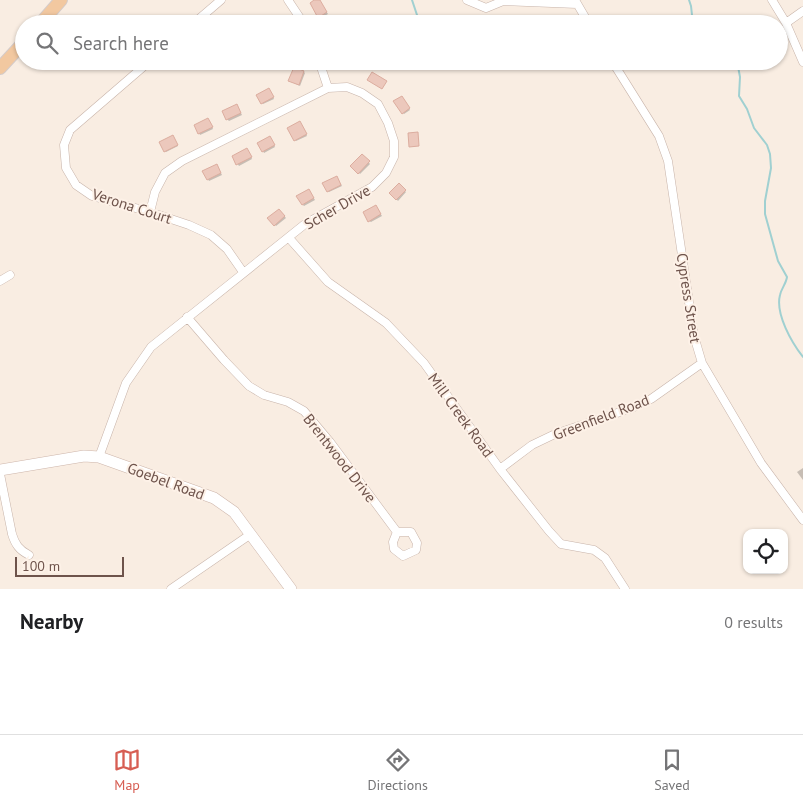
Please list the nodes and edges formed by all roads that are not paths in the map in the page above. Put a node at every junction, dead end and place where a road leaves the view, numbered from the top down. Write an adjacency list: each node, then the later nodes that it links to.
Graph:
1 (61, 0): 9 (main road)
2 (221, 0): 10 (street)
3 (288, 0): 11 (street)
4 (466, 0): 5 (street)
5 (503, 0): 7 (street)
6 (772, 0): 13 (street)
7 (576, 2): 12 (street)
8 (803, 11): 14 (street)
9 (48, 15)
10 (204, 15)
11 (298, 15)
12 (584, 15)
13 (781, 15)
14 (788, 22)
15 (788, 28): 17 (street)
16 (15, 52): 18 (main road)
17 (803, 62)
18 (0, 68)
19 (140, 70): 23 (street, Verona Court)
20 (323, 70): 22 (street)
21 (618, 70): 29 (street, Cypress Street)
22 (328, 88): 23 (street, Scher Drive); 24 (street, Scher Drive)
23 (150, 212): 25 (street, Verona Court)
24 (289, 238): 25 (street, Scher Drive); 31 (street, Mill Creek Road)
25 (243, 272): 28 (street, Scher Drive)
26 (10, 275): 27 (street)
27 (0, 281)
28 (187, 317): 30 (street, Scher Drive); 34 (street, Brentwood Drive)
29 (702, 364): 31 (street, Greenfield Road); 33 (street, Cypress Street)
30 (99, 457): 32 (street, Goebel Road); 35 (street, Goebel Road)
31 (500, 469): 39 (street, Mill Creek Road)
32 (0, 472): 36 (street)
33 (803, 520)
34 (397, 532)
35 (251, 534): 37 (street); 38 (street, Goebel Road)
36 (29, 556)
37 (171, 589)
38 (291, 589)
39 (626, 589)

